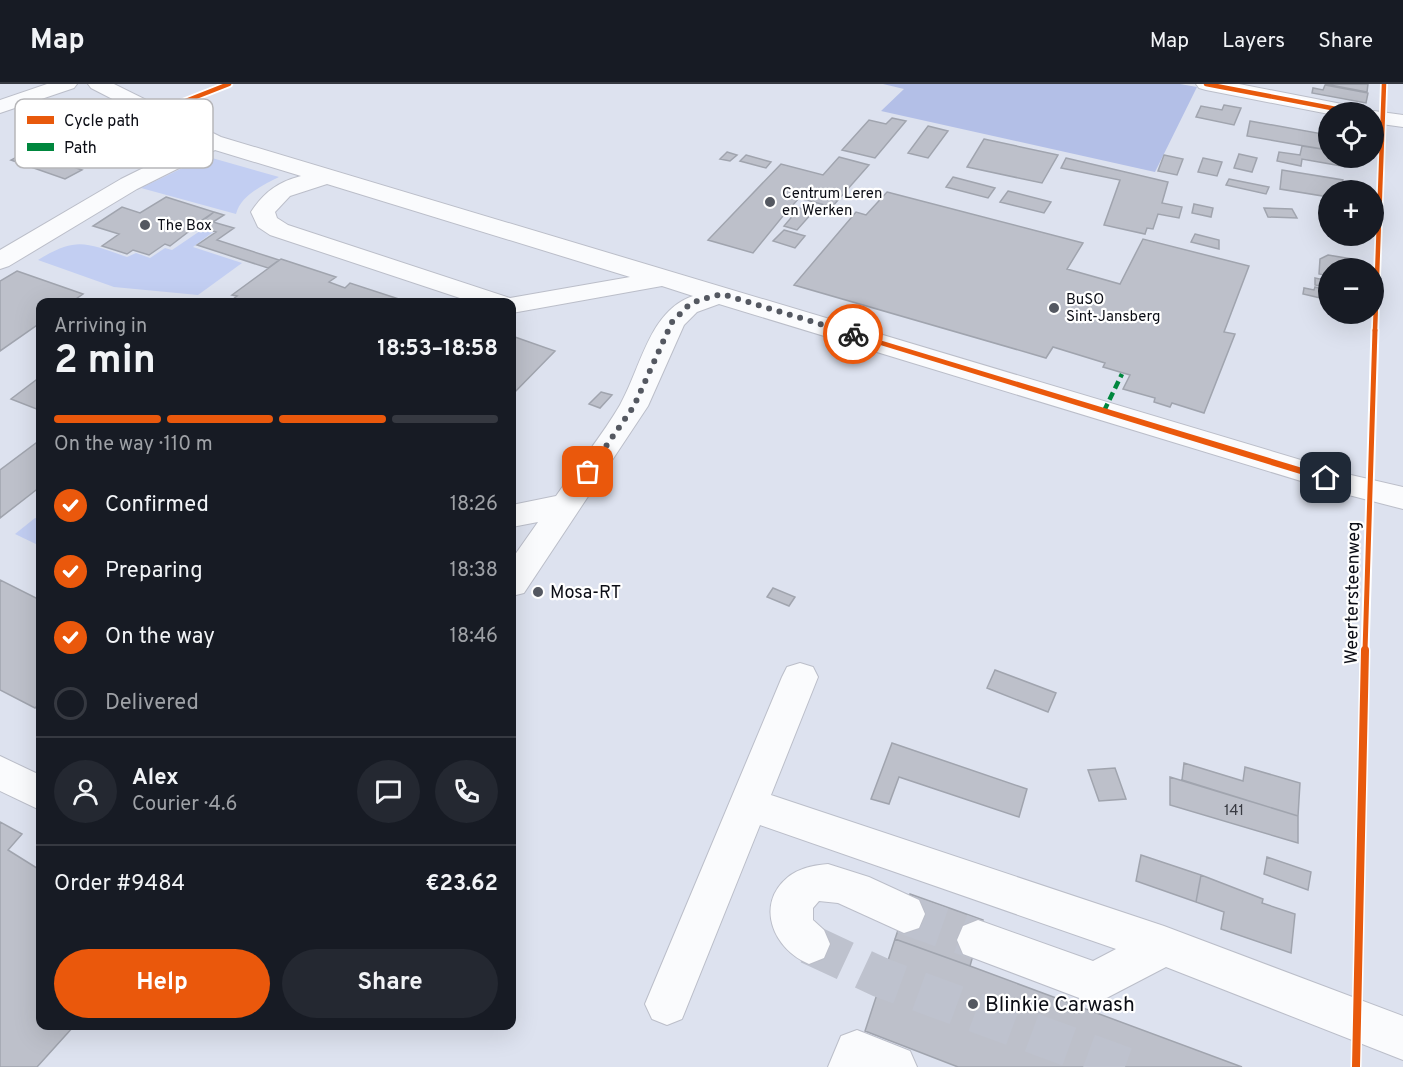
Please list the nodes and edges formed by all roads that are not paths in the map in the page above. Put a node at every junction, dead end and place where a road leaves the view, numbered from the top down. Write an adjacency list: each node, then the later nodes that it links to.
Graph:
1 (67, 84): 4 (street)
2 (99, 84): 5 (street)
3 (1206, 84): 7 (street)
4 (23, 99)
5 (128, 99)
6 (15, 102): 8 (street)
7 (1318, 105)
8 (0, 107)
9 (1384, 119): 10 (street)
10 (1403, 122)
11 (213, 142): 13 (street)
12 (162, 168): 14 (street)
13 (328, 177): 15 (street); 17 (street)
14 (0, 261)
15 (666, 278): 16 (street); 18 (street)
16 (722, 294): 19 (street); 21 (street)
17 (486, 298)
18 (516, 304)
19 (1403, 498)
20 (516, 525): 21 (street)
21 (527, 550)
22 (800, 677): 25 (street)
23 (0, 772): 24 (street)
24 (36, 792)
25 (748, 804): 29 (street); 30 (street)
26 (904, 914): 28 (street)
27 (978, 940): 29 (street)
28 (809, 944)
29 (1164, 946): 31 (street)
30 (667, 1004)
31 (1403, 1038)
32 (851, 1067): 33 (street)
33 (894, 1067)

